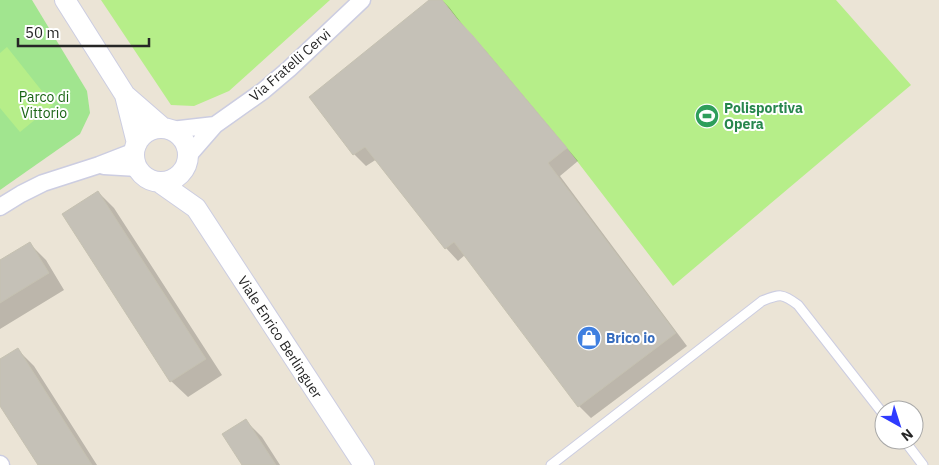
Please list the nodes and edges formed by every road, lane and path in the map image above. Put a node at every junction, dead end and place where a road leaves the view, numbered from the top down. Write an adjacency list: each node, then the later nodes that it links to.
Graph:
1 (65, 0): 3 (street)
2 (362, 0): 4 (street, Via Fratelli Cervi)
3 (125, 95): 5 (street); 6 (street)
4 (215, 125): 5 (street, Via Fratelli Cervi); 7 (street, Via Fratelli Cervi)
5 (167, 129): 6 (street); 7 (street)
6 (136, 154): 8 (street); 9 (street)
7 (187, 160): 8 (street); 10 (street, Viale Enrico Berlinguer)
8 (159, 182): 10 (street, Viale Enrico Berlinguer)
9 (0, 207)
10 (196, 208): 13 (street, Viale Enrico Berlinguer)
11 (874, 402): 14 (lane)
12 (912, 450): 15 (lane)
13 (364, 465)
14 (550, 465)
15 (923, 465)

